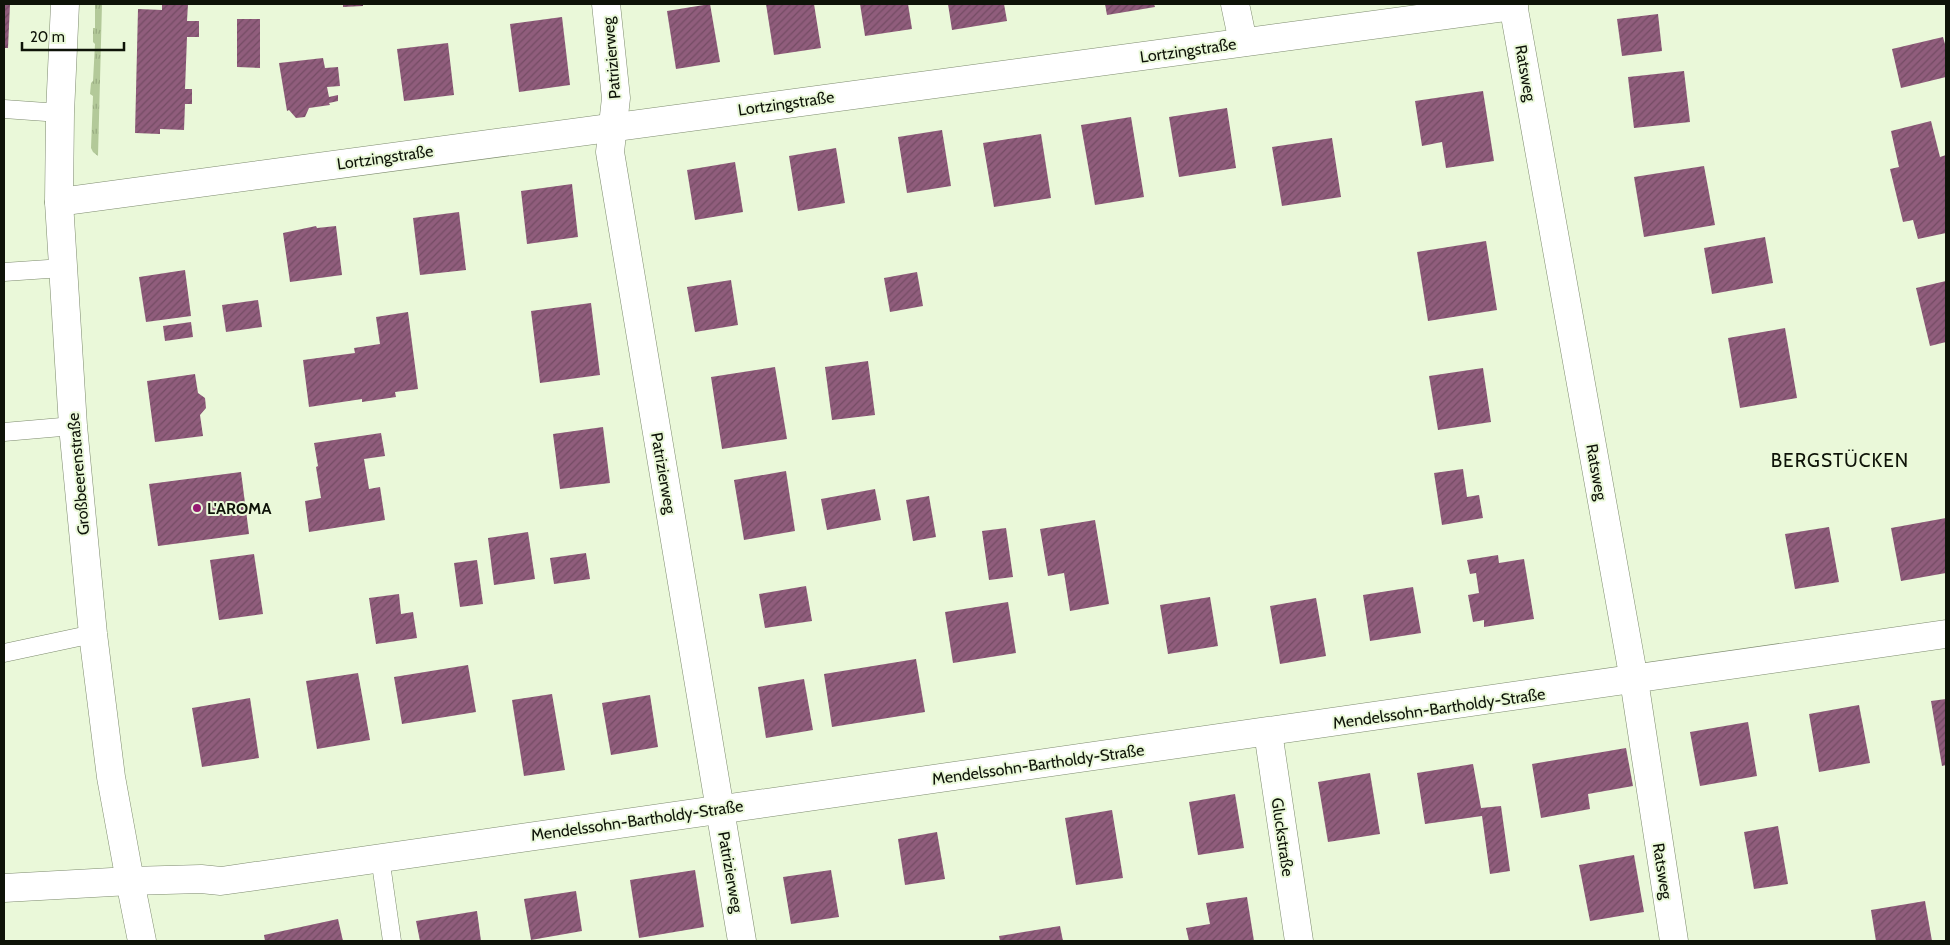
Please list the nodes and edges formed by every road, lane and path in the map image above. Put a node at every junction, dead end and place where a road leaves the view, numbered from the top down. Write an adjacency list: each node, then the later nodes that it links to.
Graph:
1 (65, 4): 7 (street, Großbeerenstraße)
2 (606, 4): 8 (street, Patrizierweg)
3 (1234, 4): 5 (street)
4 (1514, 5): 5 (street, Lortzingstraße); 17 (street, Ratsweg)
5 (1243, 42): 8 (street, Lortzingstraße)
6 (4, 109): 7 (lane)
7 (60, 113): 9 (street, Großbeerenstraße)
8 (613, 126): 9 (street, Lortzingstraße); 19 (street, Patrizierweg)
9 (59, 202): 10 (street, Großbeerenstraße)
10 (63, 268): 11 (lane); 12 (street, Großbeerenstraße)
11 (4, 272)
12 (73, 426): 13 (lane); 14 (street, Großbeerenstraße)
13 (4, 432)
14 (93, 634): 16 (lane); 21 (street, Großbeerenstraße)
15 (1946, 634): 17 (street, Mendelssohn-Bartholdy-Straße)
16 (4, 653)
17 (1634, 680): 18 (street, Mendelssohn-Bartholdy-Straße); 27 (street, Ratsweg)
18 (1268, 732): 19 (street, Mendelssohn-Bartholdy-Straße); 26 (street, Gluckstraße)
19 (720, 808): 20 (street, Mendelssohn-Bartholdy-Straße); 25 (street, Patrizierweg)
20 (380, 858): 21 (street, Mendelssohn-Bartholdy-Straße); 24 (lane)
21 (130, 881): 22 (street, Mendelssohn-Bartholdy-Straße); 23 (street, Großbeerenstraße)
22 (4, 888)
23 (142, 941)
24 (392, 941)
25 (742, 941)
26 (1299, 941)
27 (1674, 941)

